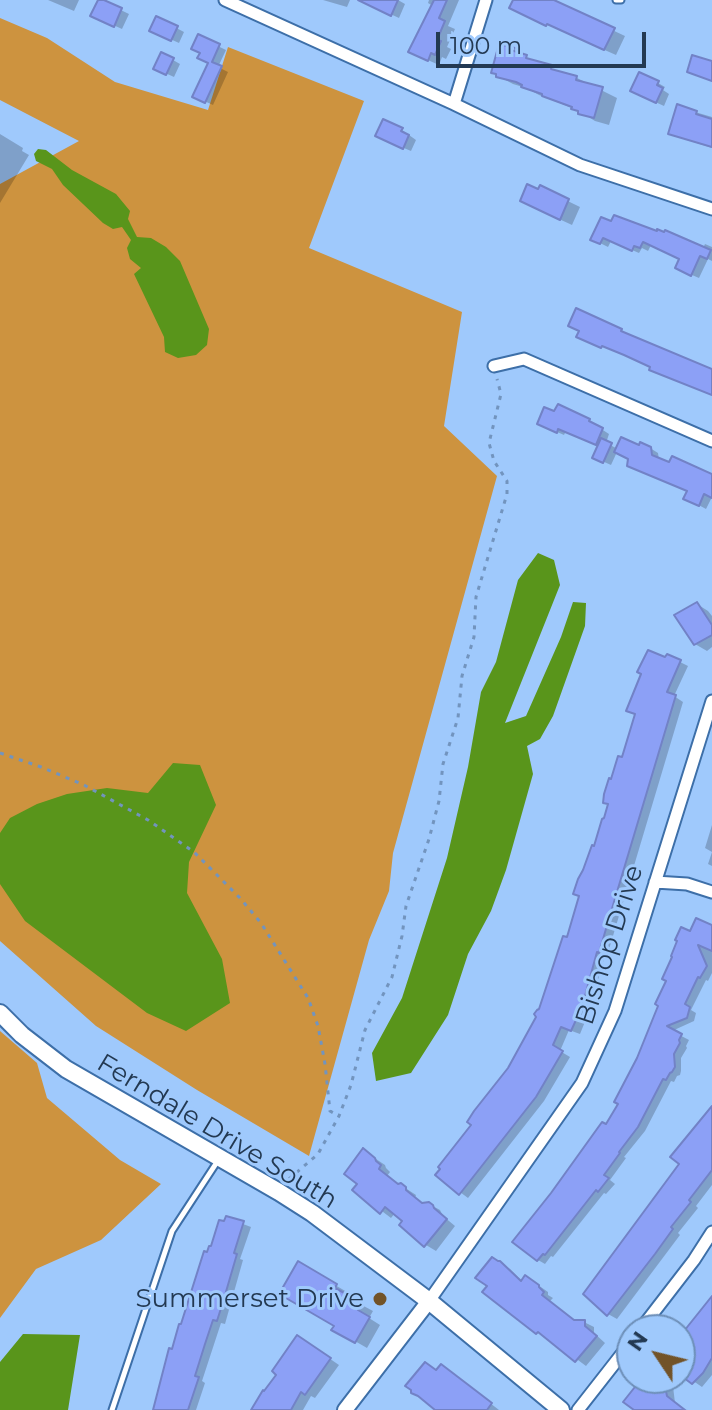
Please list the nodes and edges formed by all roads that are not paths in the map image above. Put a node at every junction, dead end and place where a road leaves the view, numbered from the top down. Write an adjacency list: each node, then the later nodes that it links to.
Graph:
1 (225, 0): 3 (street)
2 (486, 0): 3 (street)
3 (454, 104): 4 (street)
4 (712, 209)
5 (494, 366): 6 (street)
6 (712, 441)
7 (712, 701): 8 (street, Bishop Drive)
8 (655, 882): 9 (street); 13 (street, Bishop Drive)
9 (712, 892)
10 (0, 1013): 11 (main road, Ferndale Drive South)
11 (221, 1157): 13 (main road, Ferndale Drive South); 16 (lane)
12 (712, 1232): 14 (street)
13 (429, 1301): 17 (street); 18 (main road, Ferndale Drive South)
14 (652, 1314)
15 (616, 1361): 19 (street)
16 (112, 1410)
17 (345, 1410)
18 (561, 1410)
19 (578, 1410)

